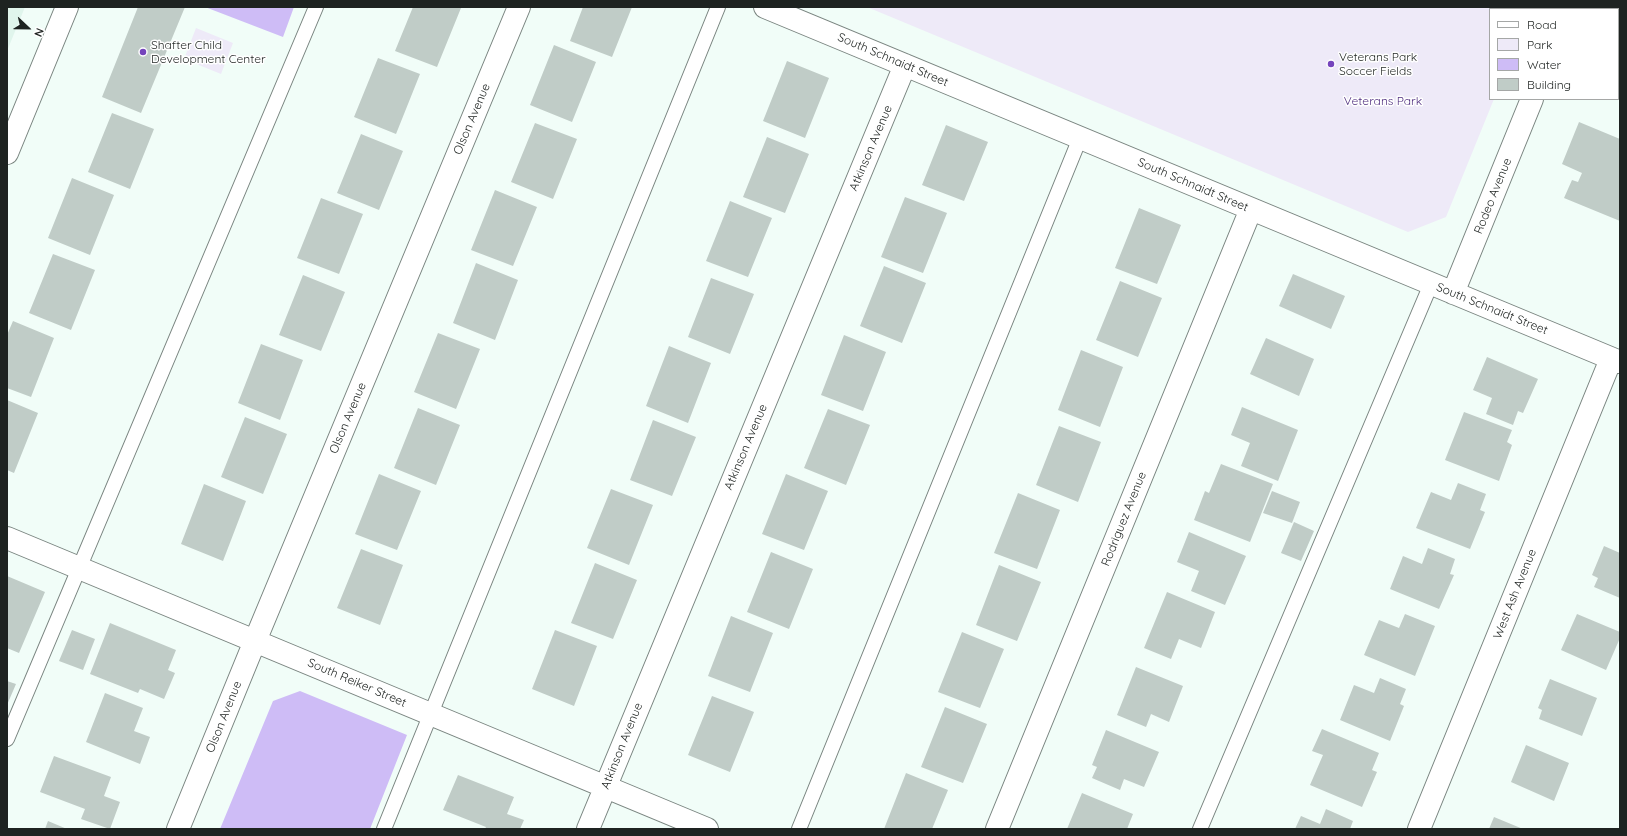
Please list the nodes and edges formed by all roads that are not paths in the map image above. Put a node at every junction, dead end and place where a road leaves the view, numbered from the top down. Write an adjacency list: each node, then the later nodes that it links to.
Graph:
1 (67, 7): 8 (street)
2 (316, 7): 16 (lane)
3 (519, 7): 17 (street, Olson Avenue)
4 (718, 7): 18 (lane)
5 (765, 7): 6 (street, South Schnaidt Street)
6 (905, 65): 9 (street, South Schnaidt Street); 20 (street, Atkinson Avenue)
7 (1532, 100): 13 (street, Rodeo Avenue)
8 (13, 120): 10 (street)
9 (1080, 138): 11 (street, South Schnaidt Street); 25 (lane)
10 (7, 153)
11 (1251, 209): 12 (street, South Schnaidt Street); 26 (street, Rodriguez Avenue)
12 (1431, 284): 13 (street, South Schnaidt Street); 27 (lane)
13 (1453, 293): 14 (street, South Schnaidt Street)
14 (1616, 361): 28 (street, West Ash Avenue)
15 (7, 538): 16 (street, South Reiker Street)
16 (79, 568): 17 (street, South Reiker Street); 19 (lane)
17 (255, 641): 18 (street, South Reiker Street); 21 (street, Olson Avenue)
18 (431, 714): 20 (street, South Reiker Street); 22 (lane)
19 (7, 739)
20 (605, 787): 23 (street, Atkinson Avenue); 24 (street, South Reiker Street)
21 (178, 829)
22 (384, 829)
23 (588, 829)
24 (707, 829)
25 (799, 829)
26 (997, 829)
27 (1200, 829)
28 (1419, 829)

